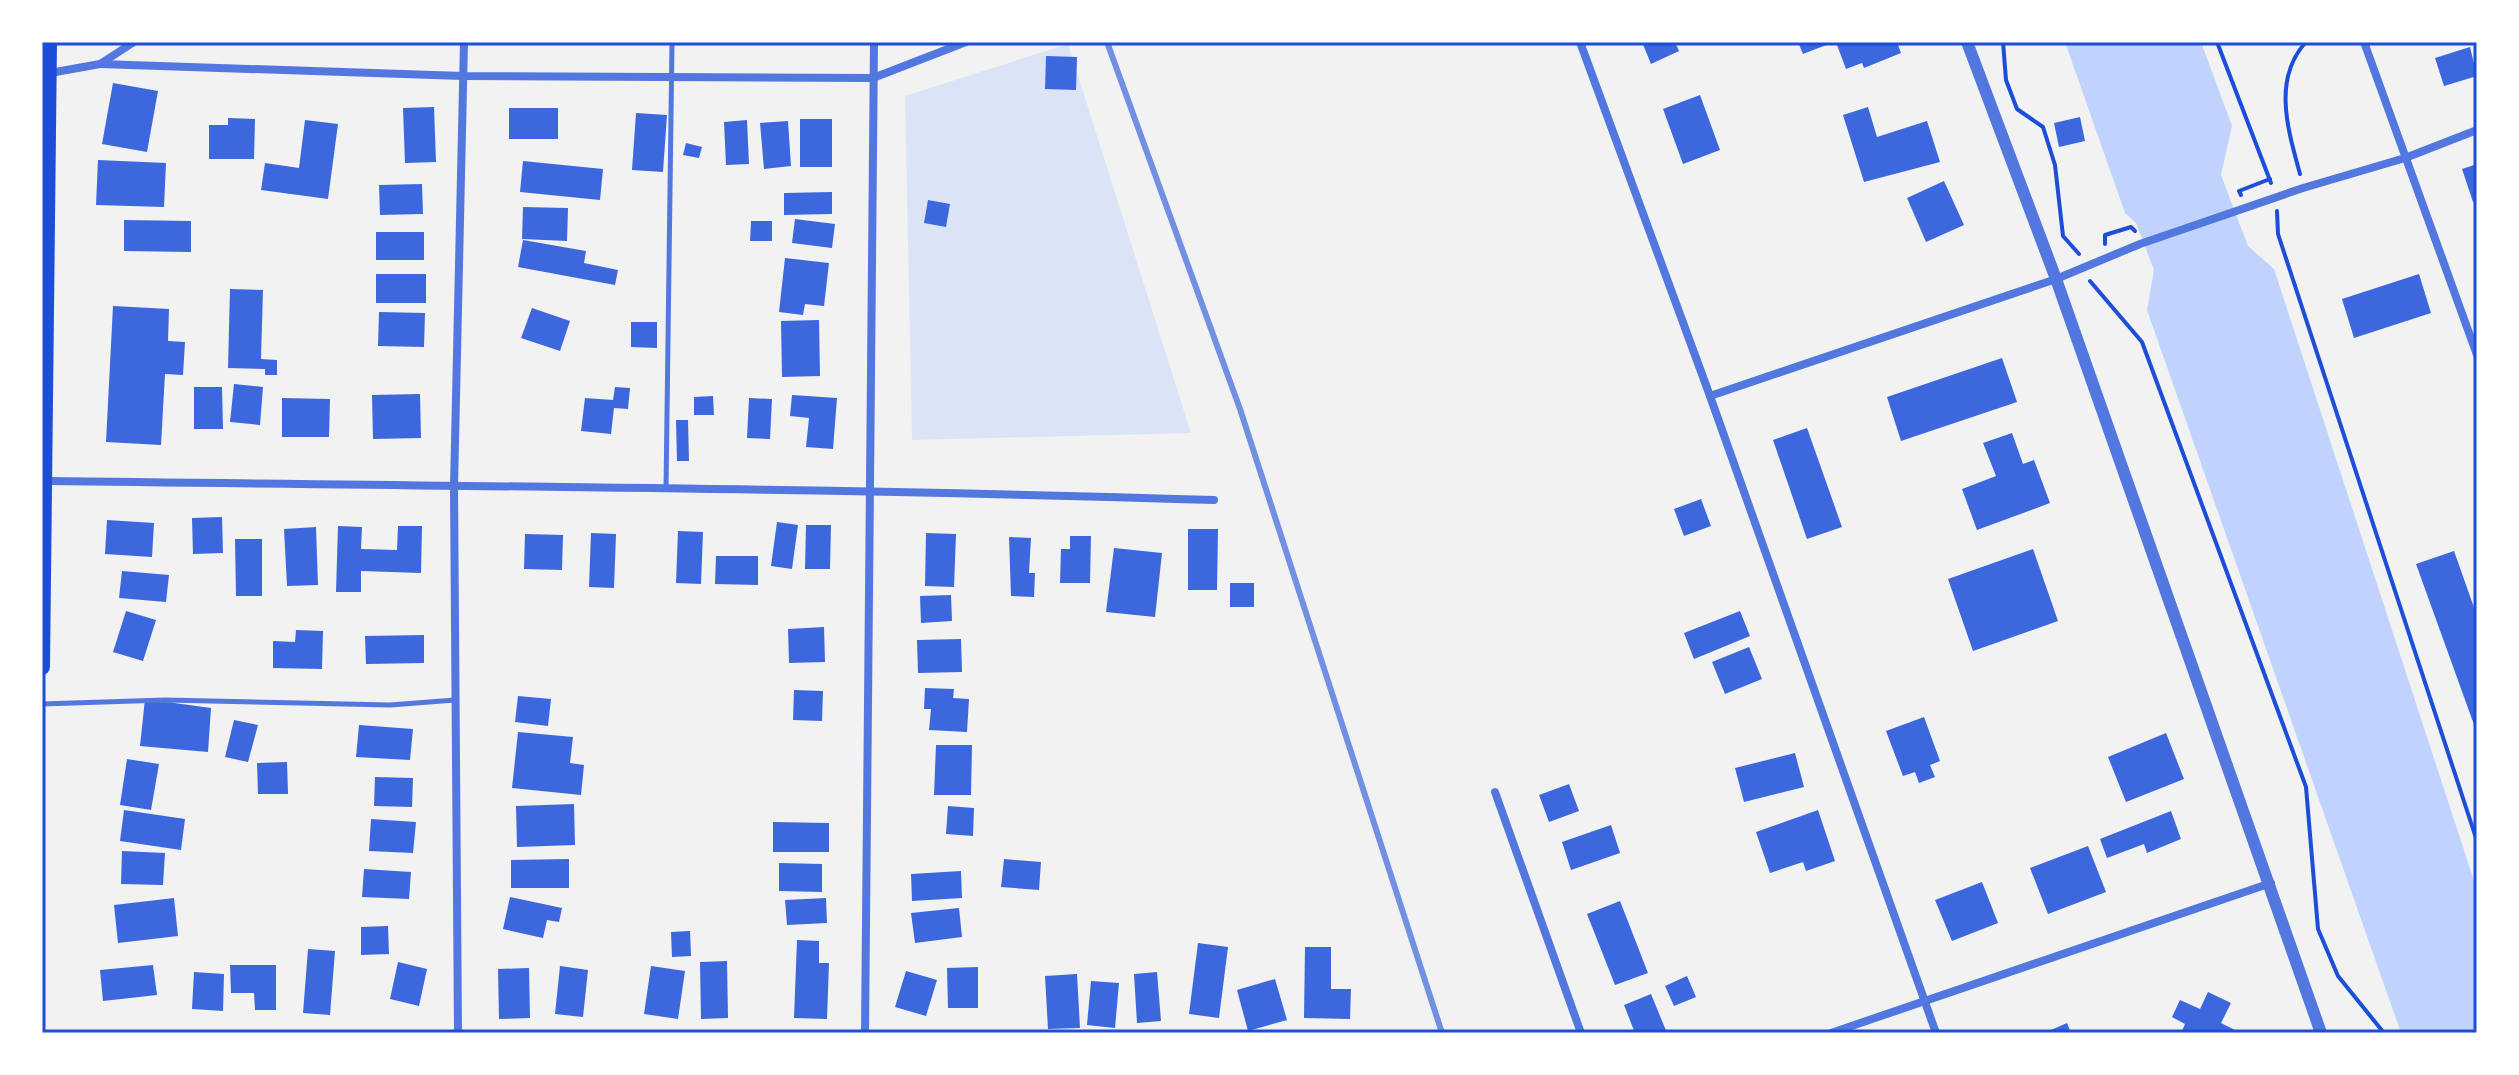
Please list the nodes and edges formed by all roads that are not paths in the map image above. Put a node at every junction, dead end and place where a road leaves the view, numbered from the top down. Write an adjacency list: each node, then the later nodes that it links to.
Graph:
1 (49, 42): 11 (highway)
2 (134, 42): 10 (street)
3 (464, 42): 12 (street)
4 (672, 42): 13 (lane)
5 (874, 42): 14 (street)
6 (966, 42): 14 (street)
7 (1580, 42): 20 (street)
8 (1967, 42): 18 (street)
9 (2364, 42): 17 (street)
10 (100, 64): 11 (street); 12 (street)
11 (50, 73): 15 (highway)
12 (463, 76): 13 (street); 22 (street)
13 (671, 77): 14 (street); 24 (lane)
14 (873, 78): 23 (street)
15 (46, 109): 21 (highway)
16 (2477, 130): 17 (street)
17 (2405, 158): 18 (street); 19 (street)
18 (2056, 279): 20 (street); 31 (street)
19 (2477, 355)
20 (1710, 396): 32 (street)
21 (47, 481): 22 (street); 26 (highway)
22 (454, 487): 24 (street); 28 (street)
23 (869, 490): 24 (street); 25 (street); 34 (street)
24 (666, 491)
25 (1214, 500)
26 (42, 610): 27 (highway)
27 (42, 667)
28 (455, 700): 29 (lane); 33 (street)
29 (42, 704)
30 (1495, 792): 35 (street)
31 (2271, 883): 32 (street); 38 (street)
32 (1923, 1002): 36 (street); 37 (street)
33 (458, 1033)
34 (865, 1033)
35 (1581, 1033)
36 (1831, 1033)
37 (1936, 1033)
38 (2321, 1033)

